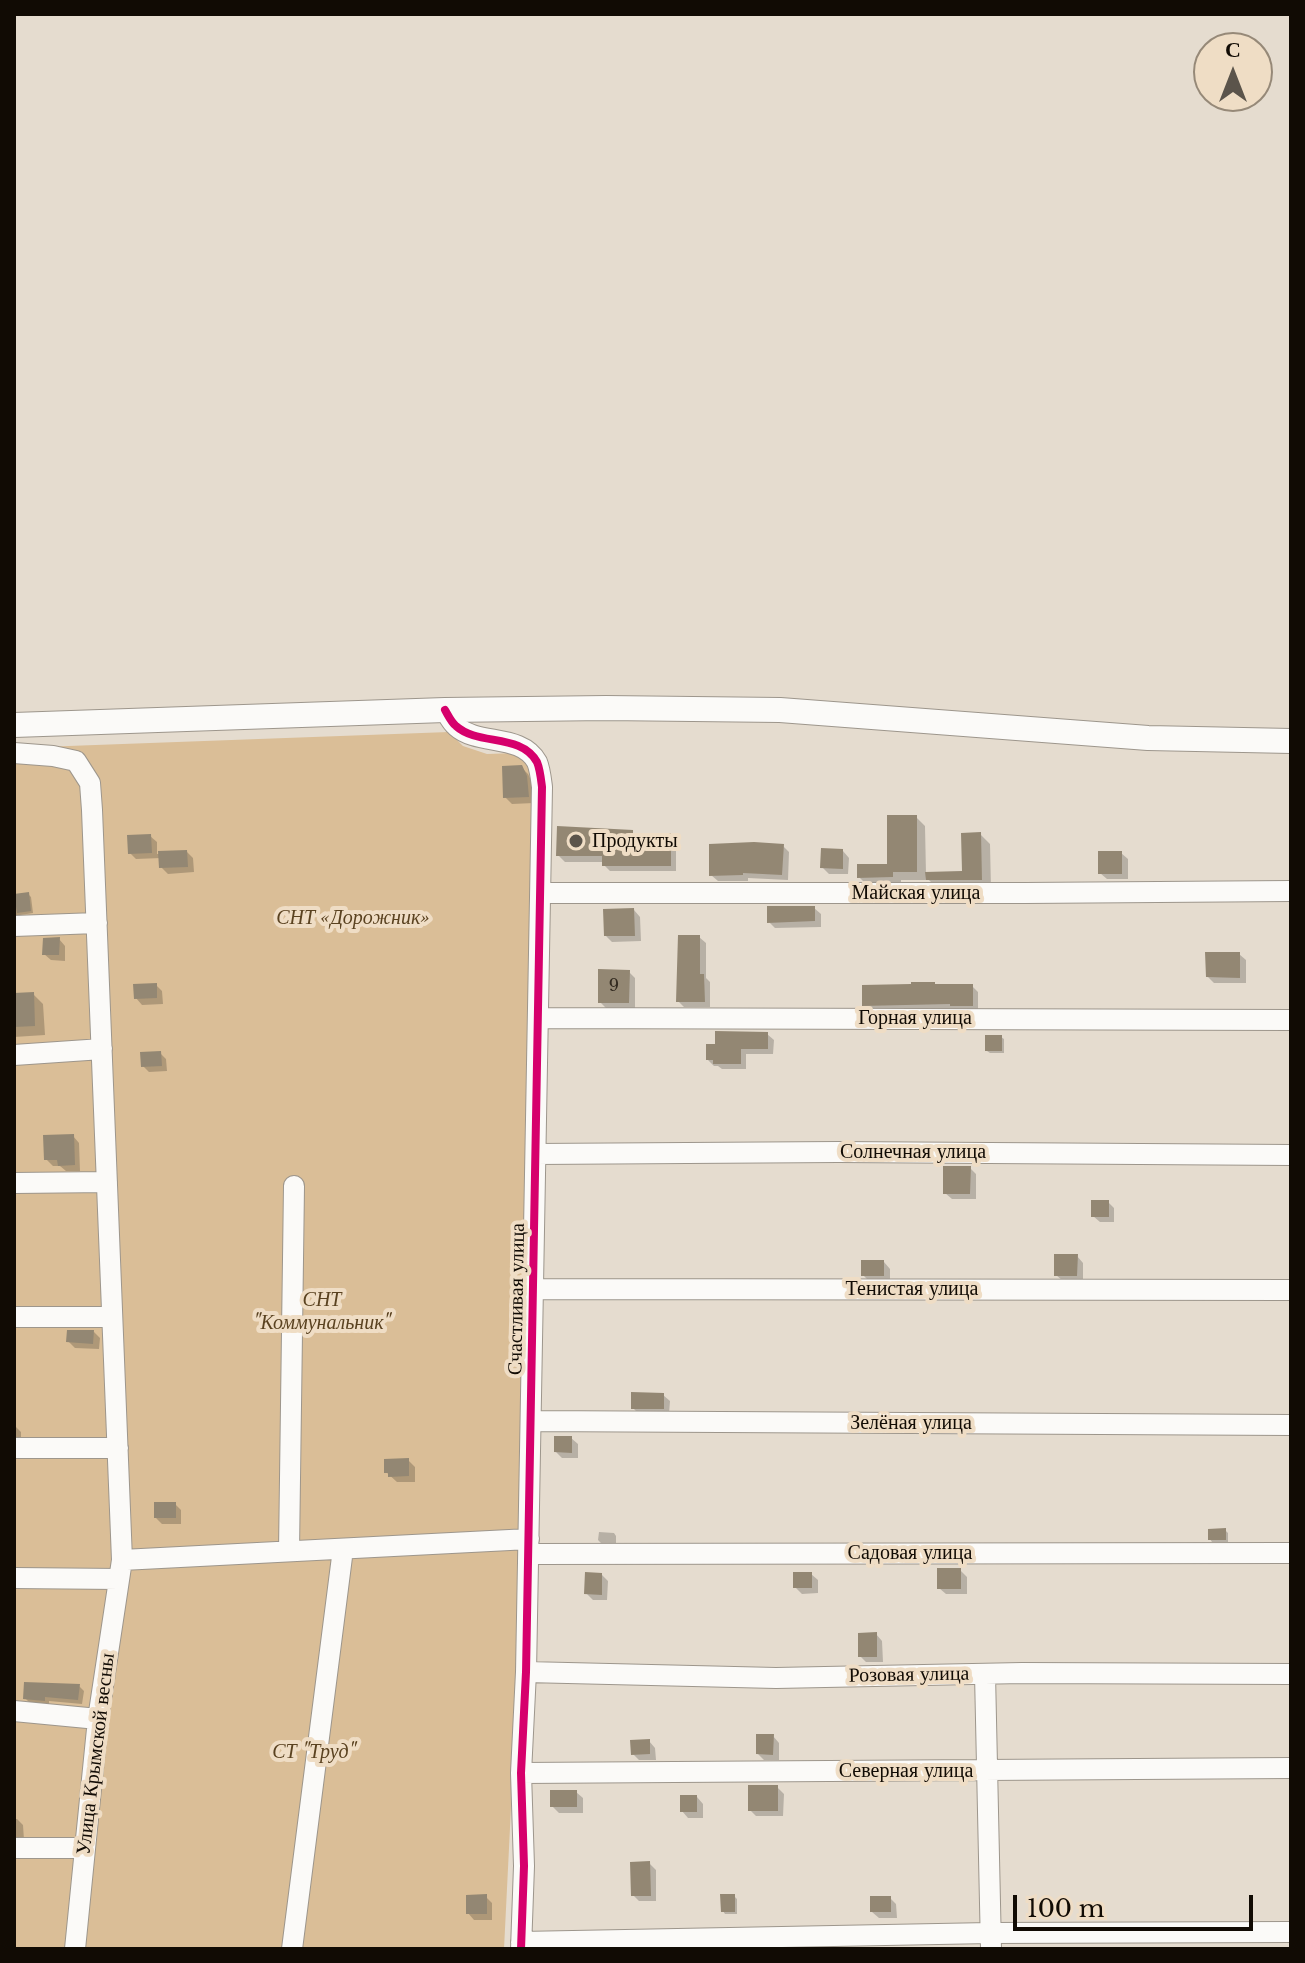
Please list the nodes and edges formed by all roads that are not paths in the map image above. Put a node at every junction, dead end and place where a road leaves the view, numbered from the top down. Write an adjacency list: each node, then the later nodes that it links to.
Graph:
1 (445, 710): 2 (main road); 3 (main road); 6 (street, Счастливая улица)
2 (14, 725)
3 (1291, 741)
4 (14, 753): 7 (street, Улица Крымской весны)
5 (1291, 891): 6 (street, Майская улица)
6 (541, 893): 9 (street, Счастливая улица)
7 (97, 923): 8 (street); 11 (street, Улица Крымской весны)
8 (14, 926)
9 (538, 1018): 10 (street, Горная улица); 13 (street, Счастливая улица)
10 (1291, 1020)
11 (102, 1049): 12 (street); 15 (street, Улица Крымской весны)
12 (14, 1055)
13 (536, 1154): 14 (street, Солнечная улица); 18 (street, Счастливая улица)
14 (1291, 1155)
15 (107, 1182): 16 (street); 21 (street, Улица Крымской весны)
16 (14, 1183)
17 (294, 1186): 28 (street)
18 (533, 1289): 19 (street, Тенистая улица); 22 (street, Счастливая улица)
19 (1291, 1290)
20 (14, 1317): 21 (street)
21 (112, 1317): 25 (street, Улица Крымской весны)
22 (531, 1421): 23 (street, Зелёная улица); 26 (street, Счастливая улица)
23 (1291, 1425)
24 (14, 1448): 25 (street)
25 (118, 1448): 30 (street, Улица Крымской весны)
26 (529, 1547): 27 (street, Садовая улица); 29 (street, Садовая улица); 32 (street, Счастливая улица)
27 (343, 1549): 28 (street, Садовая улица); 46 (street)
28 (289, 1551): 30 (street, Садовая улица)
29 (1291, 1553)
30 (120, 1569): 31 (street, Садовая улица); 36 (street, Улица Крымской весны)
31 (14, 1578)
32 (526, 1672): 33 (street, Розовая улица); 39 (street, Счастливая улица)
33 (985, 1674): 34 (street, Розовая улица); 38 (street)
34 (1291, 1674)
35 (14, 1711): 36 (street)
36 (98, 1719): 41 (street, Улица Крымской весны)
37 (1291, 1768): 38 (street, Северная улица)
38 (986, 1771): 39 (street, Северная улица); 43 (street)
39 (521, 1773): 44 (street, Счастливая улица)
40 (14, 1848): 41 (street)
41 (85, 1848): 45 (street, Улица Крымской весны)
42 (1291, 1932): 43 (street)
43 (990, 1941): 44 (street)
44 (521, 1946)
45 (75, 1949)
46 (292, 1949)

